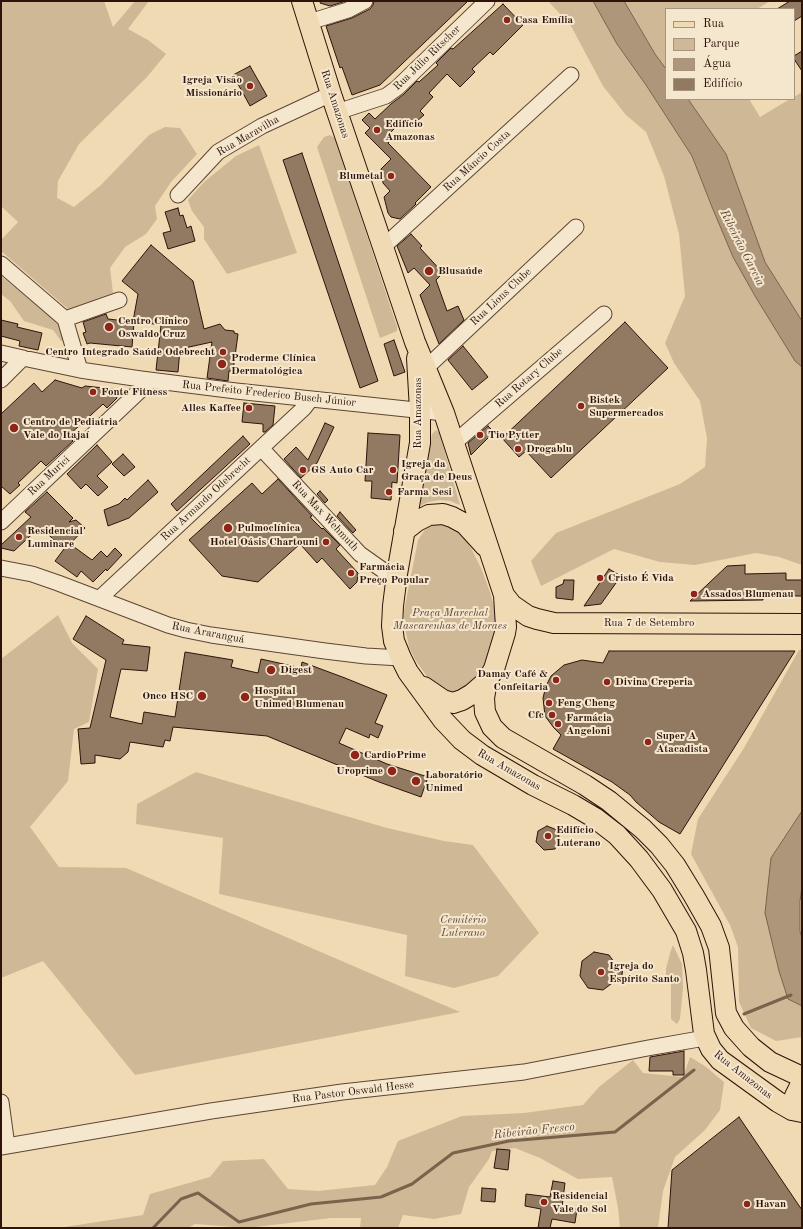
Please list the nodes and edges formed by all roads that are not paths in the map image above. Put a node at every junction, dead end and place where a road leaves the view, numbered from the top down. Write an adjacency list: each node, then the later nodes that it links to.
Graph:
1 (302, 1): 4 (main road, Rua Amazonas)
2 (365, 1): 4 (street)
3 (487, 1): 6 (street, Rua Júlio Ritscher)
4 (309, 22): 6 (main road, Rua Amazonas)
5 (571, 75): 9 (street, Rua Mâncio Costa)
6 (334, 103): 7 (street, Rua Maravilha); 9 (main road, Rua Amazonas)
7 (178, 195)
8 (576, 227): 17 (street, Rua Lions Clube)
9 (383, 247): 14 (main road, Rua Amazonas)
10 (1, 264): 13 (street)
11 (119, 300): 13 (street)
12 (604, 314): 24 (street, Rua Rotary Clube)
13 (65, 318): 18 (street)
14 (416, 342): 17 (main road, Rua Amazonas); 22 (main road, Rua Amazonas)
15 (1, 353): 16 (street, Rua Prefeito Frederico Busch Júnior)
16 (23, 358): 18 (street, Rua Prefeito Frederico Busch Júnior); 19 (street)
17 (426, 368): 23 (main road, Rua Amazonas)
18 (80, 370): 20 (street, Rua Prefeito Frederico Busch Júnior)
19 (1, 380)
20 (150, 381): 21 (street, Rua Prefeito Frederico Busch Júnior); 26 (street, Rua Murici)
21 (311, 399): 22 (street, Rua Prefeito Frederico Busch Júnior); 25 (street, Rua Armando Odebrecht)
22 (420, 410): 23 (street, Rua Prefeito Frederico Busch Júnior); 27 (main road, Rua Amazonas)
23 (444, 413): 24 (main road, Rua Amazonas)
24 (454, 443): 28 (main road, Rua Amazonas)
25 (261, 448): 30 (street, Rua Max Wehmuth); 32 (street, Rua Armando Odebrecht)
26 (1, 522)
27 (404, 531): 28 (main road); 30 (main road, Rua Amazonas)
28 (491, 554): 31 (main road, Rua Amazonas)
29 (1, 568): 32 (street, Rua Araranguá)
30 (397, 574): 34 (main road, Rua Amazonas)
31 (504, 595): 33 (main road, Rua 7 de Setembro); 36 (main road, Rua Amazonas)
32 (100, 598): 34 (street, Rua Araranguá)
33 (802, 624)
34 (401, 658): 35 (main road, Rua Amazonas)
35 (413, 678): 36 (main road); 37 (main road, Rua Amazonas)
36 (487, 681): 38 (main road, Rua Amazonas)
37 (706, 1038): 41 (main road, Rua Amazonas); 42 (street, Rua Pastor Oswald Hesse)
38 (802, 1077)
39 (802, 1082): 41 (main road)
40 (1, 1102): 42 (street)
41 (797, 1111)
42 (4, 1147)

